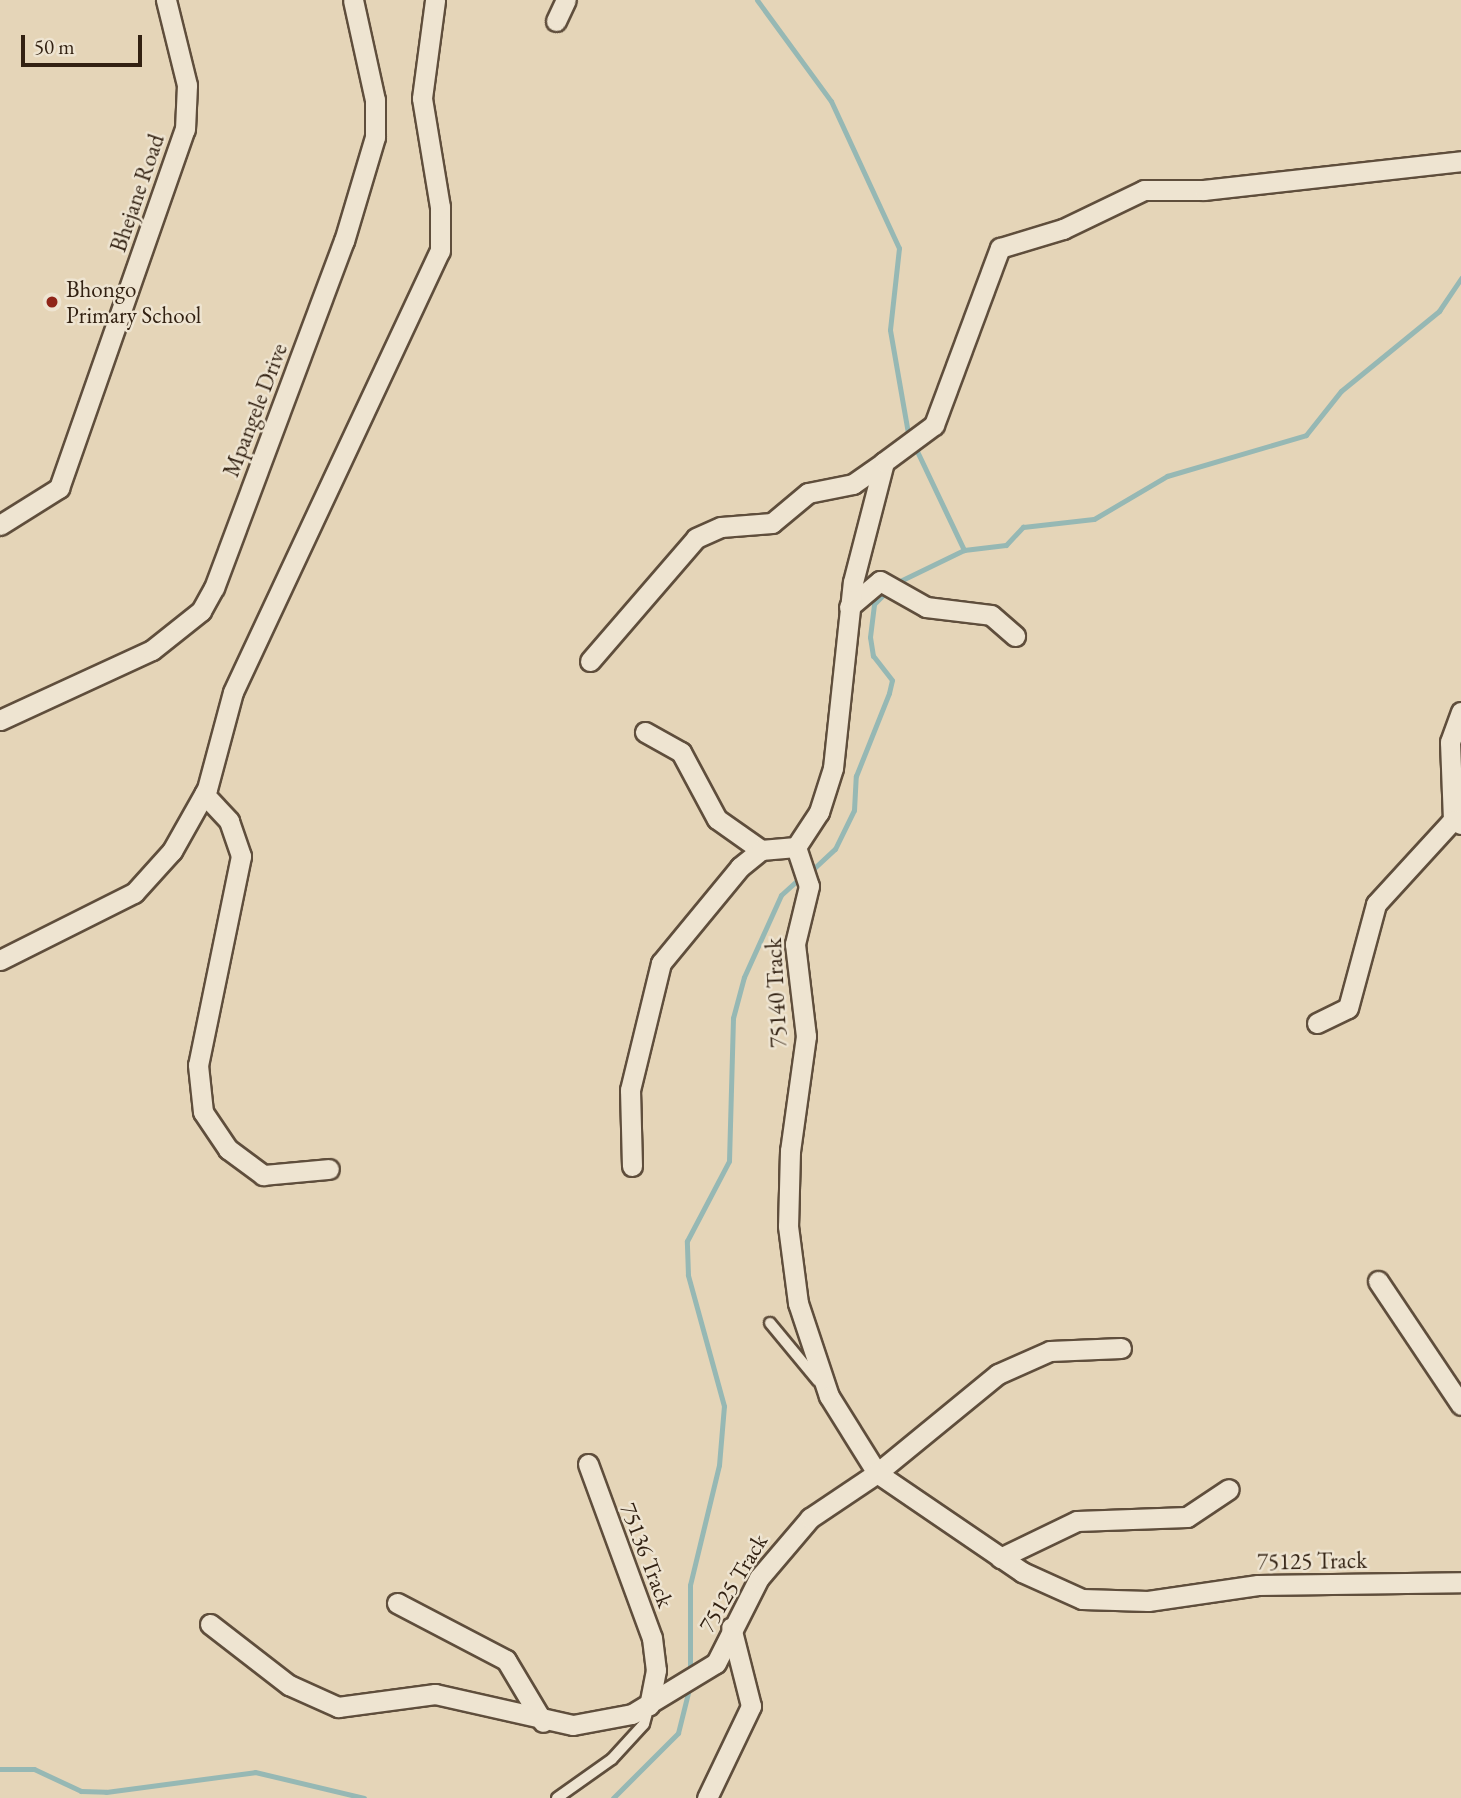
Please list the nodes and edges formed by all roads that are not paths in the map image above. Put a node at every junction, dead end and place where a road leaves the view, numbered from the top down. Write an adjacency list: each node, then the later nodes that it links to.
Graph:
1 (166, 0): 8 (street, Bhejane Road)
2 (353, 0): 13 (street, Mpangele Drive)
3 (435, 0): 15 (street)
4 (566, 0): 5 (street)
5 (556, 21)
6 (1461, 161): 7 (street)
7 (884, 462): 9 (street); 11 (street)
8 (0, 525)
9 (849, 607): 10 (street); 17 (street)
10 (1015, 636)
11 (590, 661)
12 (1461, 712): 16 (street)
13 (0, 720)
14 (645, 732): 18 (street)
15 (204, 794): 19 (street); 22 (street)
16 (1457, 822): 20 (street)
17 (796, 847): 18 (street); 26 (street, 75140 Track)
18 (761, 850): 21 (street)
19 (0, 960)
20 (1317, 1024)
21 (632, 1166)
22 (329, 1169)
23 (1378, 1281): 27 (street)
24 (770, 1323): 26 (lane)
25 (1121, 1348): 29 (street)
26 (829, 1396): 29 (street, 75140 Track)
27 (1461, 1405)
28 (587, 1464): 36 (street, 75136 Track)
29 (877, 1473): 31 (street, 75125 Track); 35 (street, 75125 Track)
30 (1229, 1489): 31 (street)
31 (1000, 1558): 32 (street, 75125 Track)
32 (1461, 1582)
33 (397, 1603): 37 (street)
34 (210, 1624): 37 (street, 75125 Track)
35 (732, 1628): 36 (street, 75125 Track); 39 (street)
36 (649, 1705): 37 (street, 75125 Track); 38 (lane)
37 (543, 1721)
38 (557, 1798)
39 (707, 1798)

